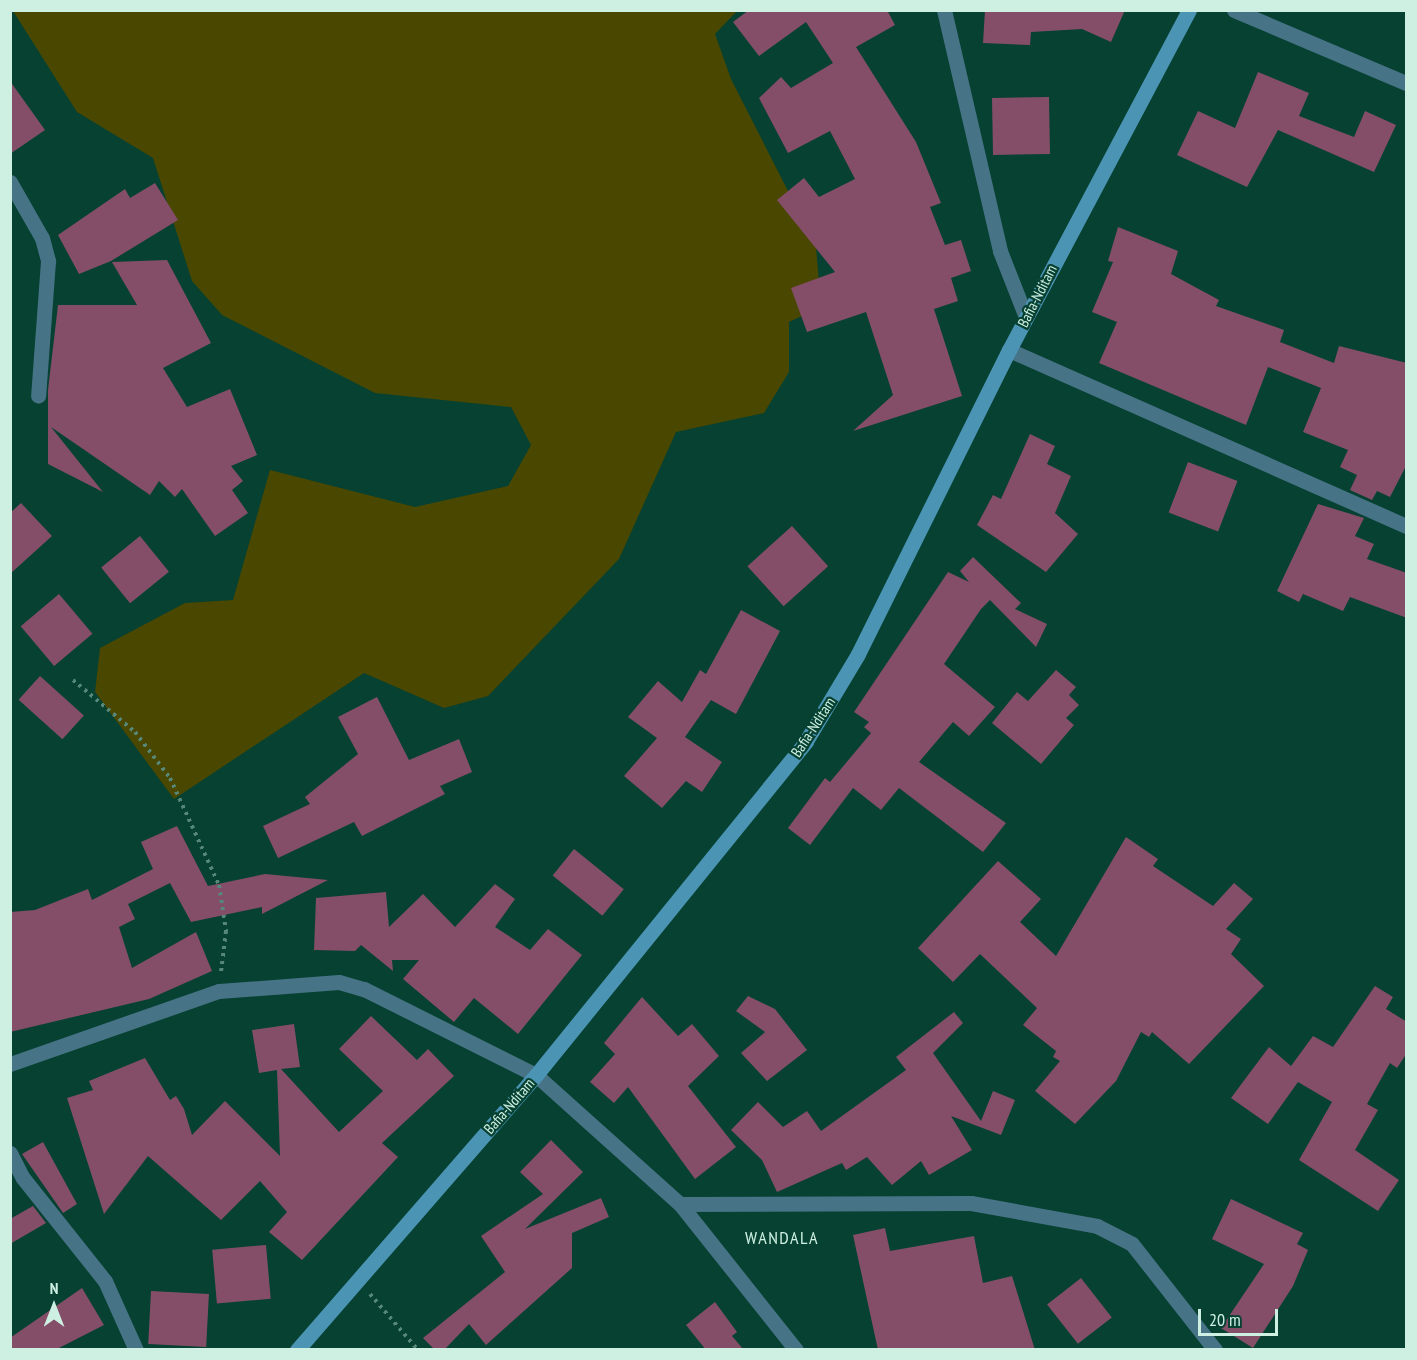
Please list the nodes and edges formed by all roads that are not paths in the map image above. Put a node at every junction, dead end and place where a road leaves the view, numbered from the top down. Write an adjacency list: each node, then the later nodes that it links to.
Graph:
1 (944, 10): 6 (street)
2 (1189, 10): 6 (main road, Bafia-Nditam)
3 (1234, 10): 4 (street)
4 (1407, 83)
5 (10, 182): 8 (street)
6 (1026, 317): 7 (main road, Bafia-Nditam)
7 (1009, 350): 9 (street); 11 (main road, Bafia-Nditam)
8 (38, 396)
9 (1407, 526)
10 (10, 1064): 11 (street)
11 (536, 1075): 13 (street); 15 (main road, Bafia-Nditam)
12 (10, 1153): 14 (street)
13 (680, 1204): 16 (street); 17 (street)
14 (136, 1350)
15 (297, 1350)
16 (796, 1350)
17 (1215, 1350)

